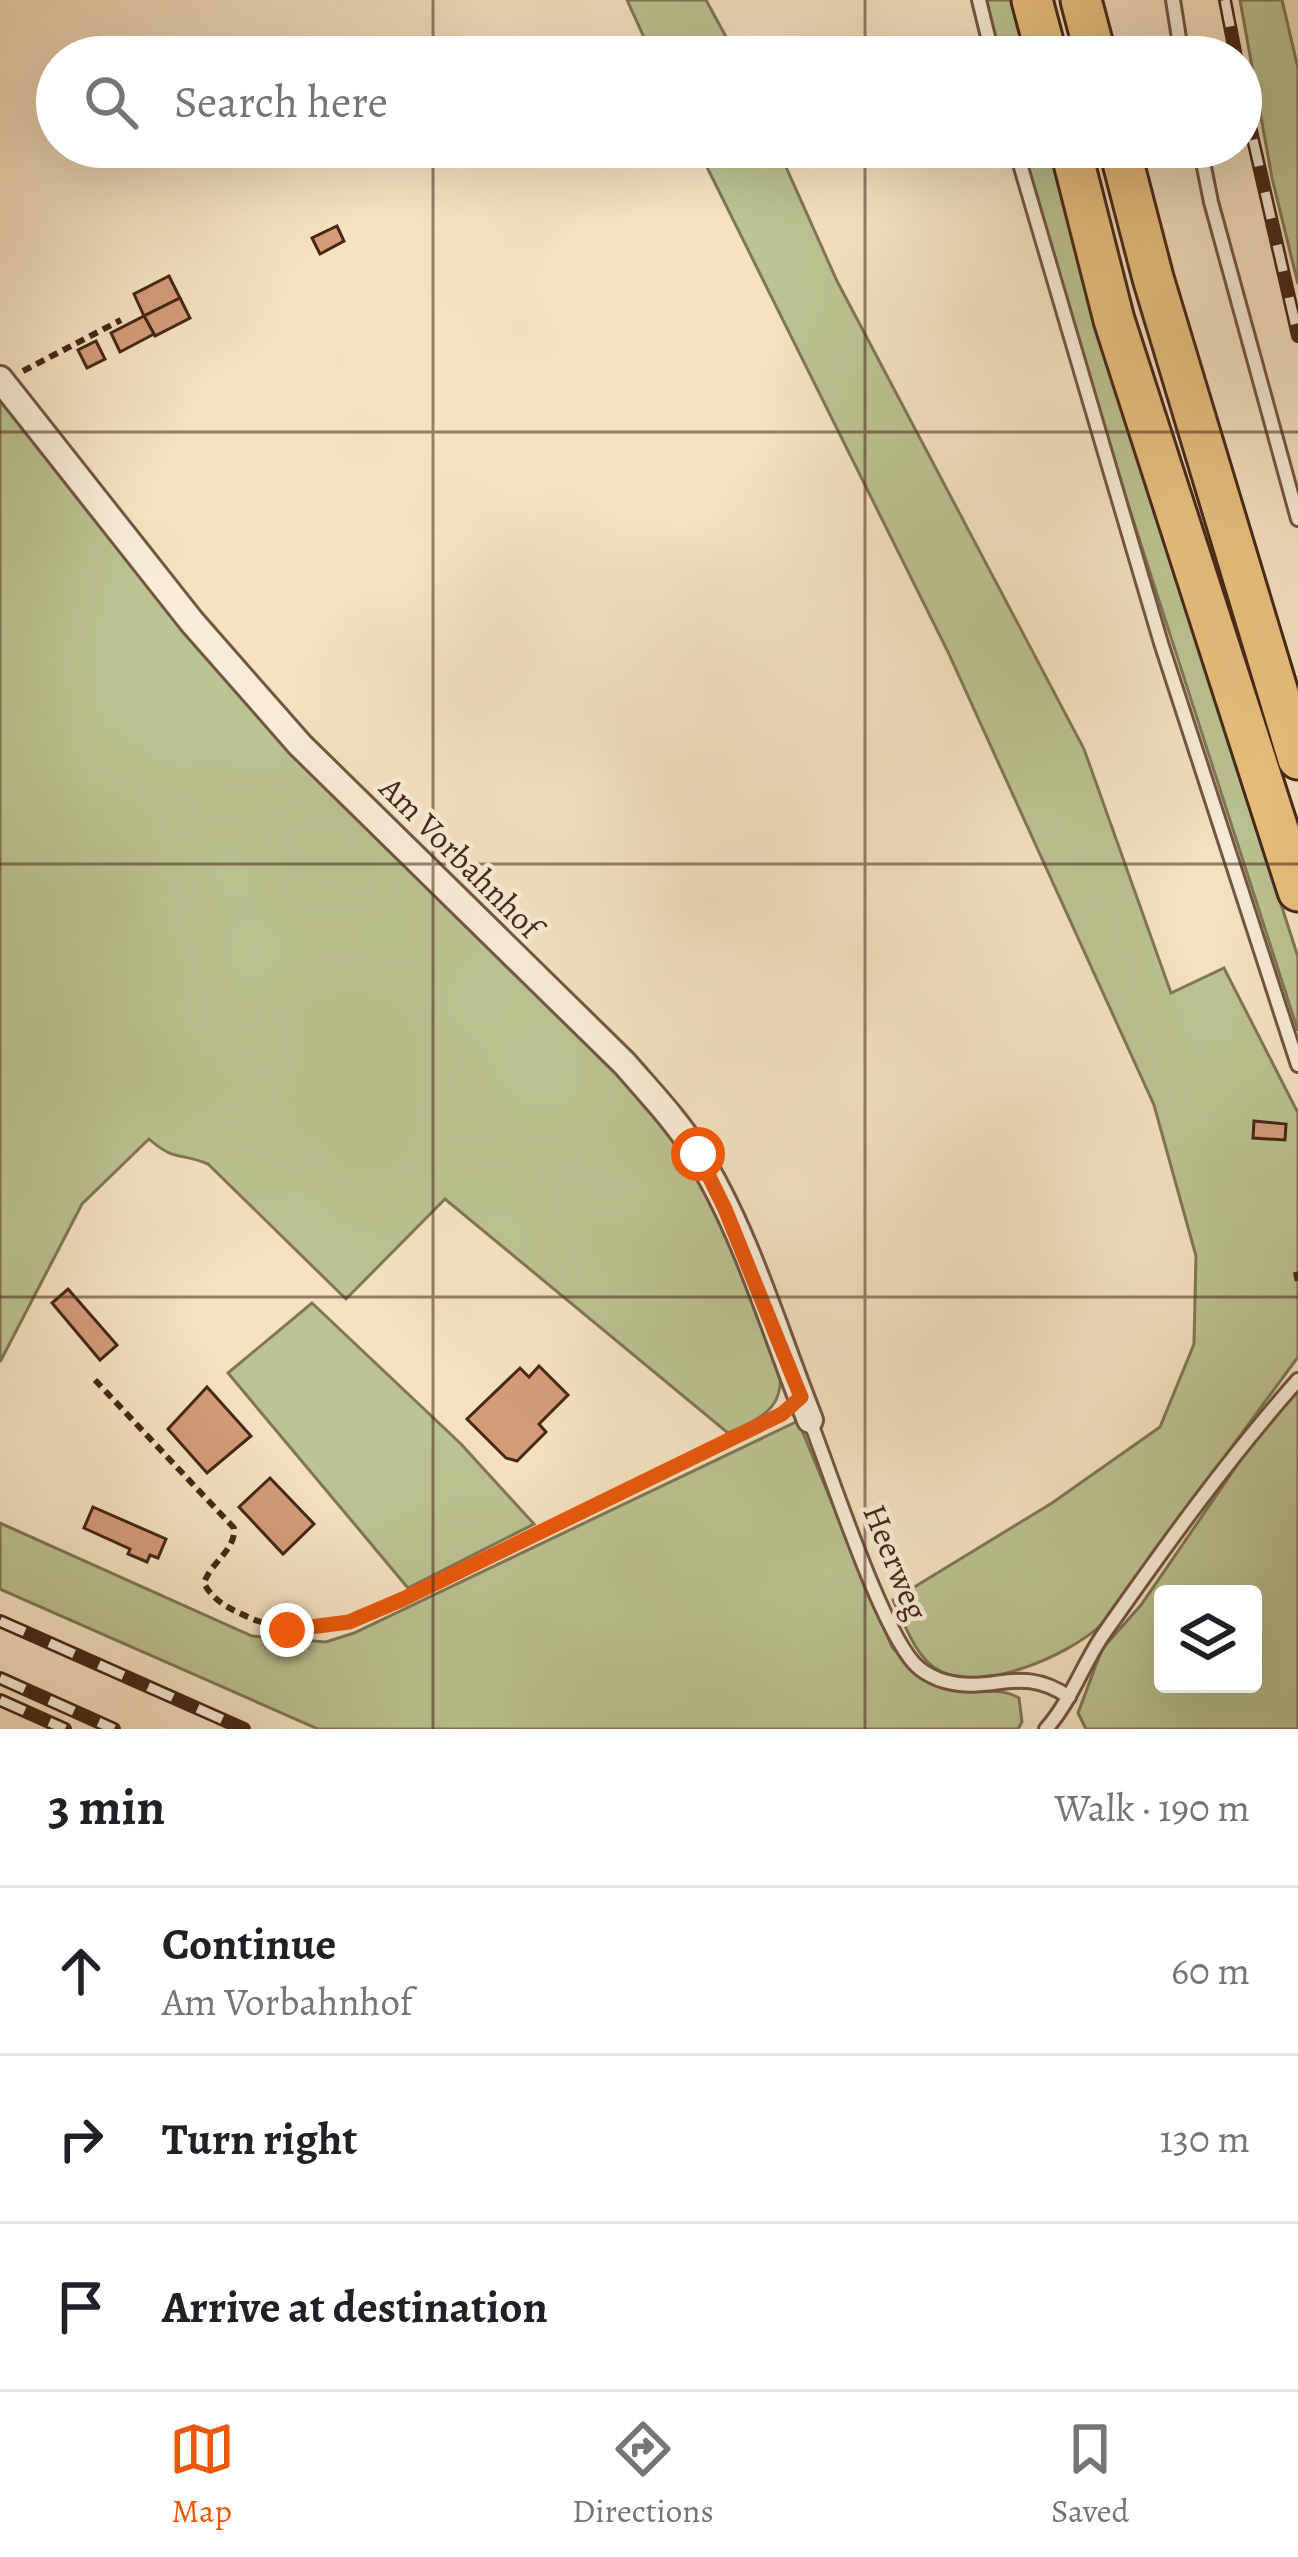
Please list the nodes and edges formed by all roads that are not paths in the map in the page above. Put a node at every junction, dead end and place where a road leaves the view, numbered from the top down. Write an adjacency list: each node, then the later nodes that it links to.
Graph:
1 (979, 0): 5 (lane)
2 (1032, 0): 6 (main road)
3 (1081, 0): 7 (main road)
4 (1174, 0): 8 (lane)
5 (988, 36)
6 (1041, 36)
7 (1090, 36)
8 (1179, 36)
9 (1021, 168): 17 (lane)
10 (1075, 168): 16 (main road)
11 (1124, 168): 15 (main road)
12 (1204, 168): 14 (lane)
13 (2, 381): 19 (street, Am Vorbahnhof)
14 (1298, 520)
15 (1298, 759)
16 (1298, 891)
17 (1298, 1065)
18 (1298, 1380): 20 (lane)
19 (806, 1409): 20 (lane, Heerweg)
20 (1069, 1697): 21 (lane)
21 (1046, 1729)

